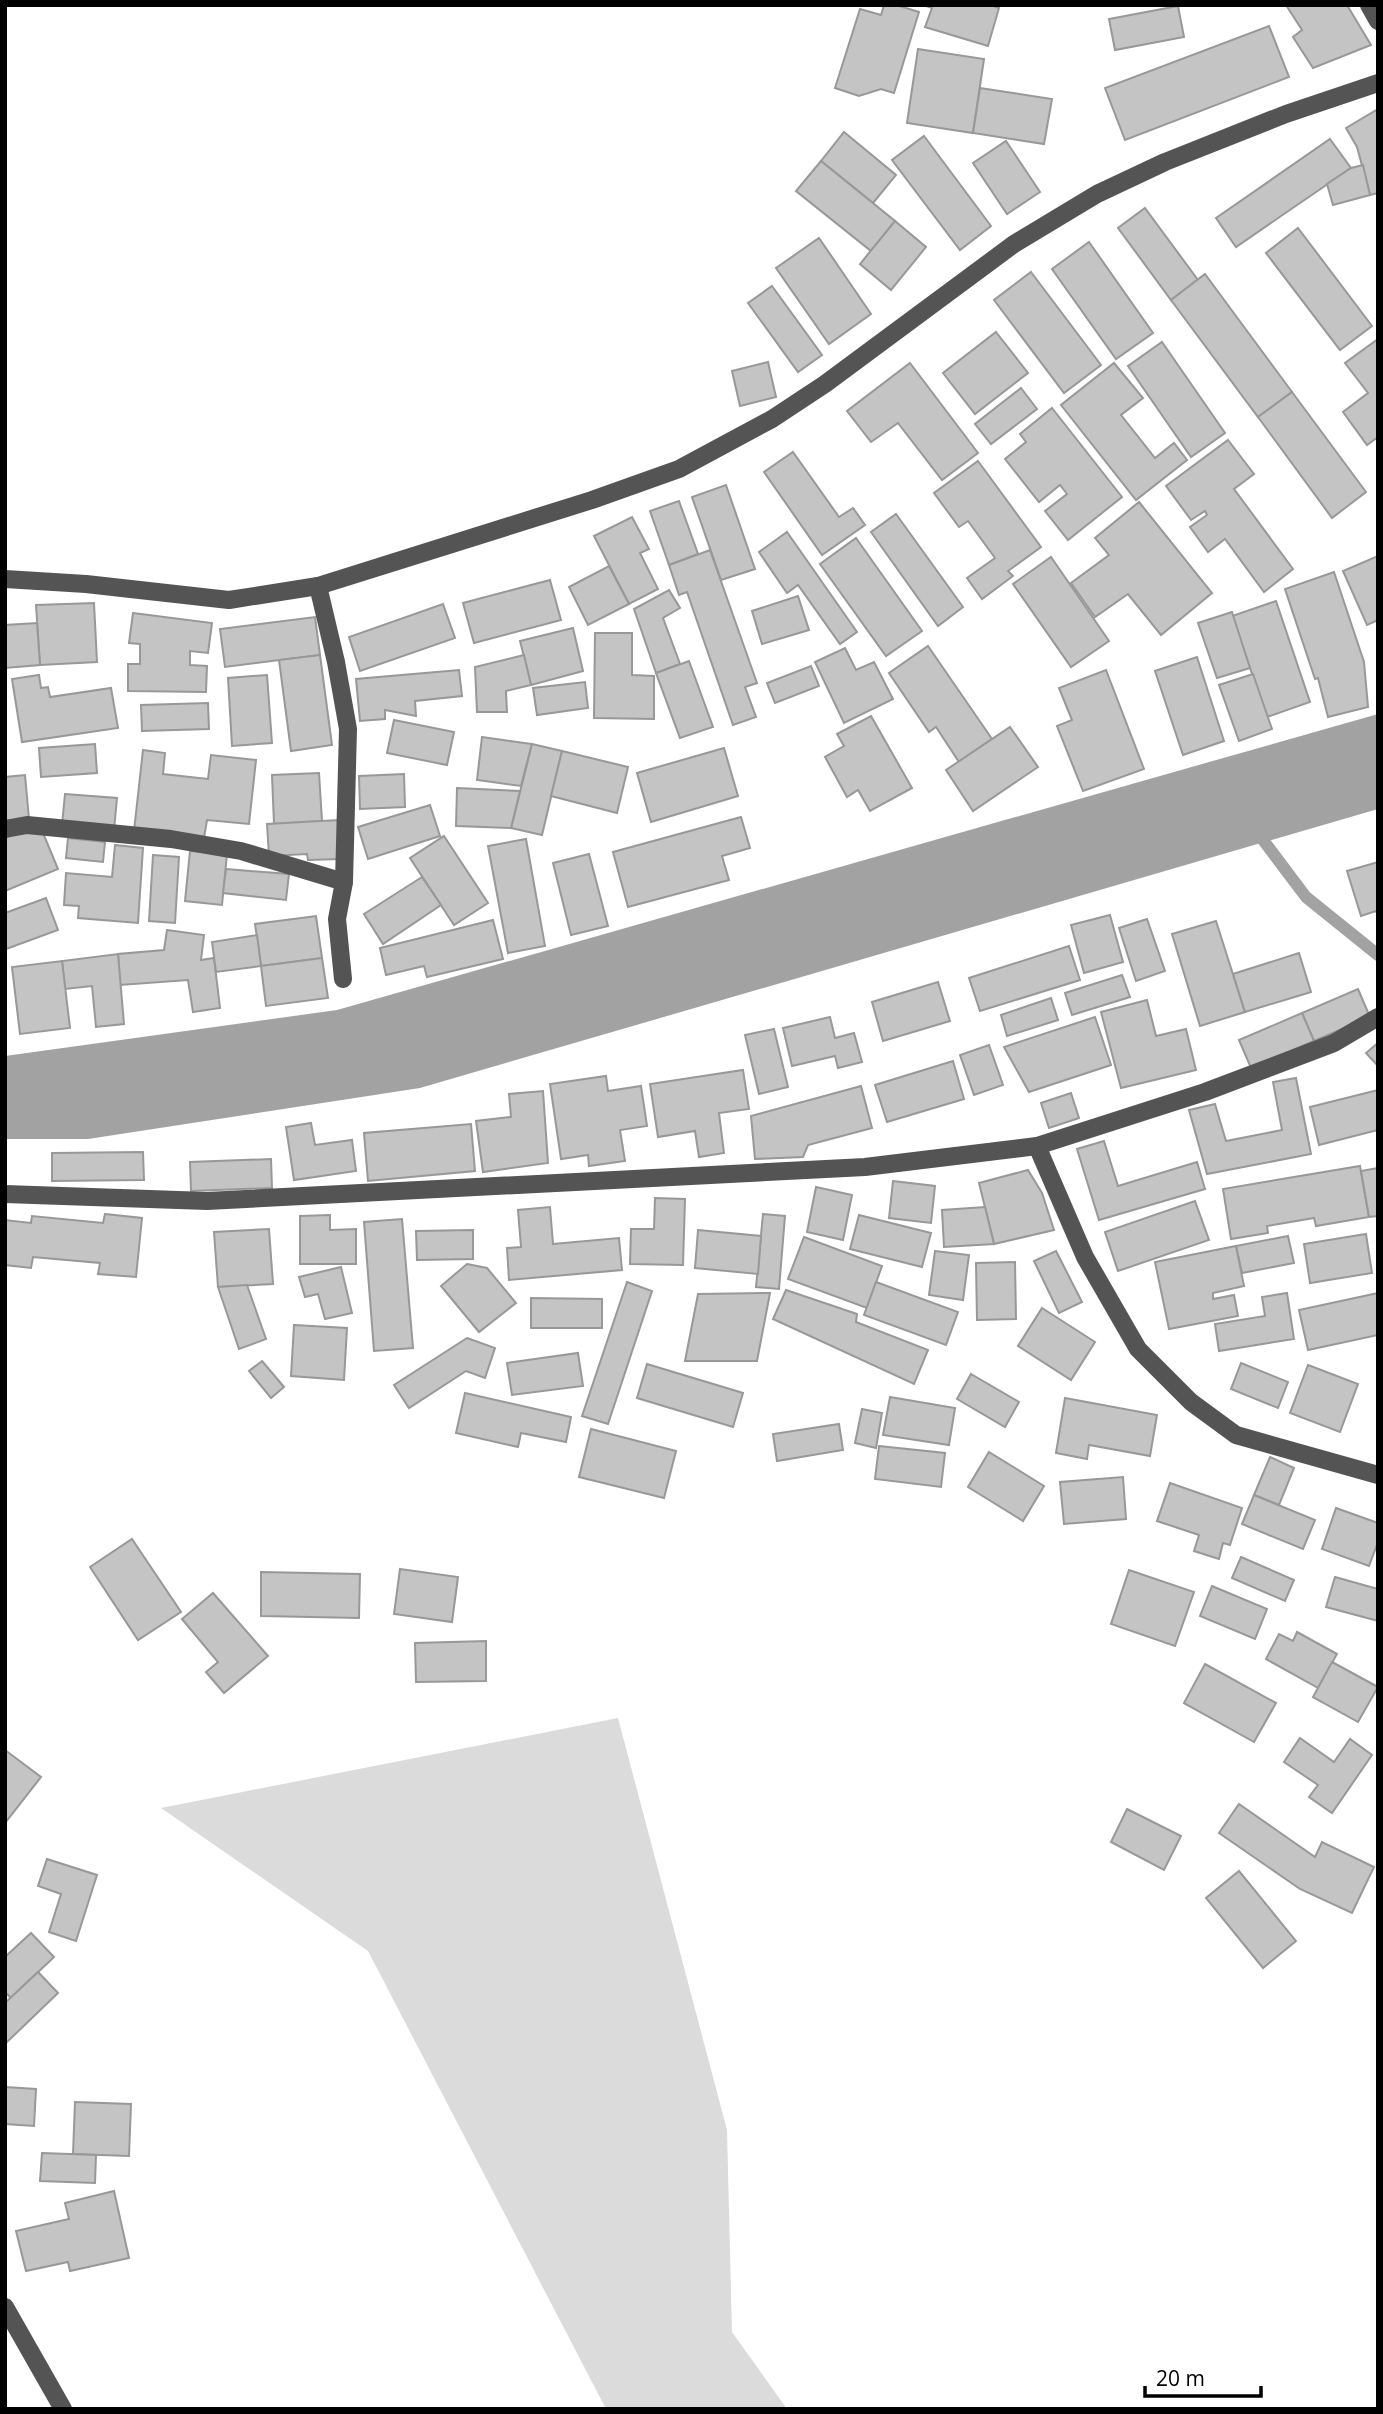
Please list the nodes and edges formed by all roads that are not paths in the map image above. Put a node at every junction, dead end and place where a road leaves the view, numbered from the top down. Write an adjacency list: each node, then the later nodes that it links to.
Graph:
1 (1369, 5): 2 (street)
2 (1378, 22)
3 (1378, 83): 5 (street)
4 (5, 579): 5 (street)
5 (318, 586): 7 (street)
6 (5, 829): 7 (street)
7 (344, 882): 8 (street)
8 (344, 979)
9 (1378, 1017): 10 (street)
10 (1037, 1146): 11 (street); 12 (street)
11 (5, 1194)
12 (1378, 1475)
13 (5, 2307): 14 (street)
14 (63, 2409)

